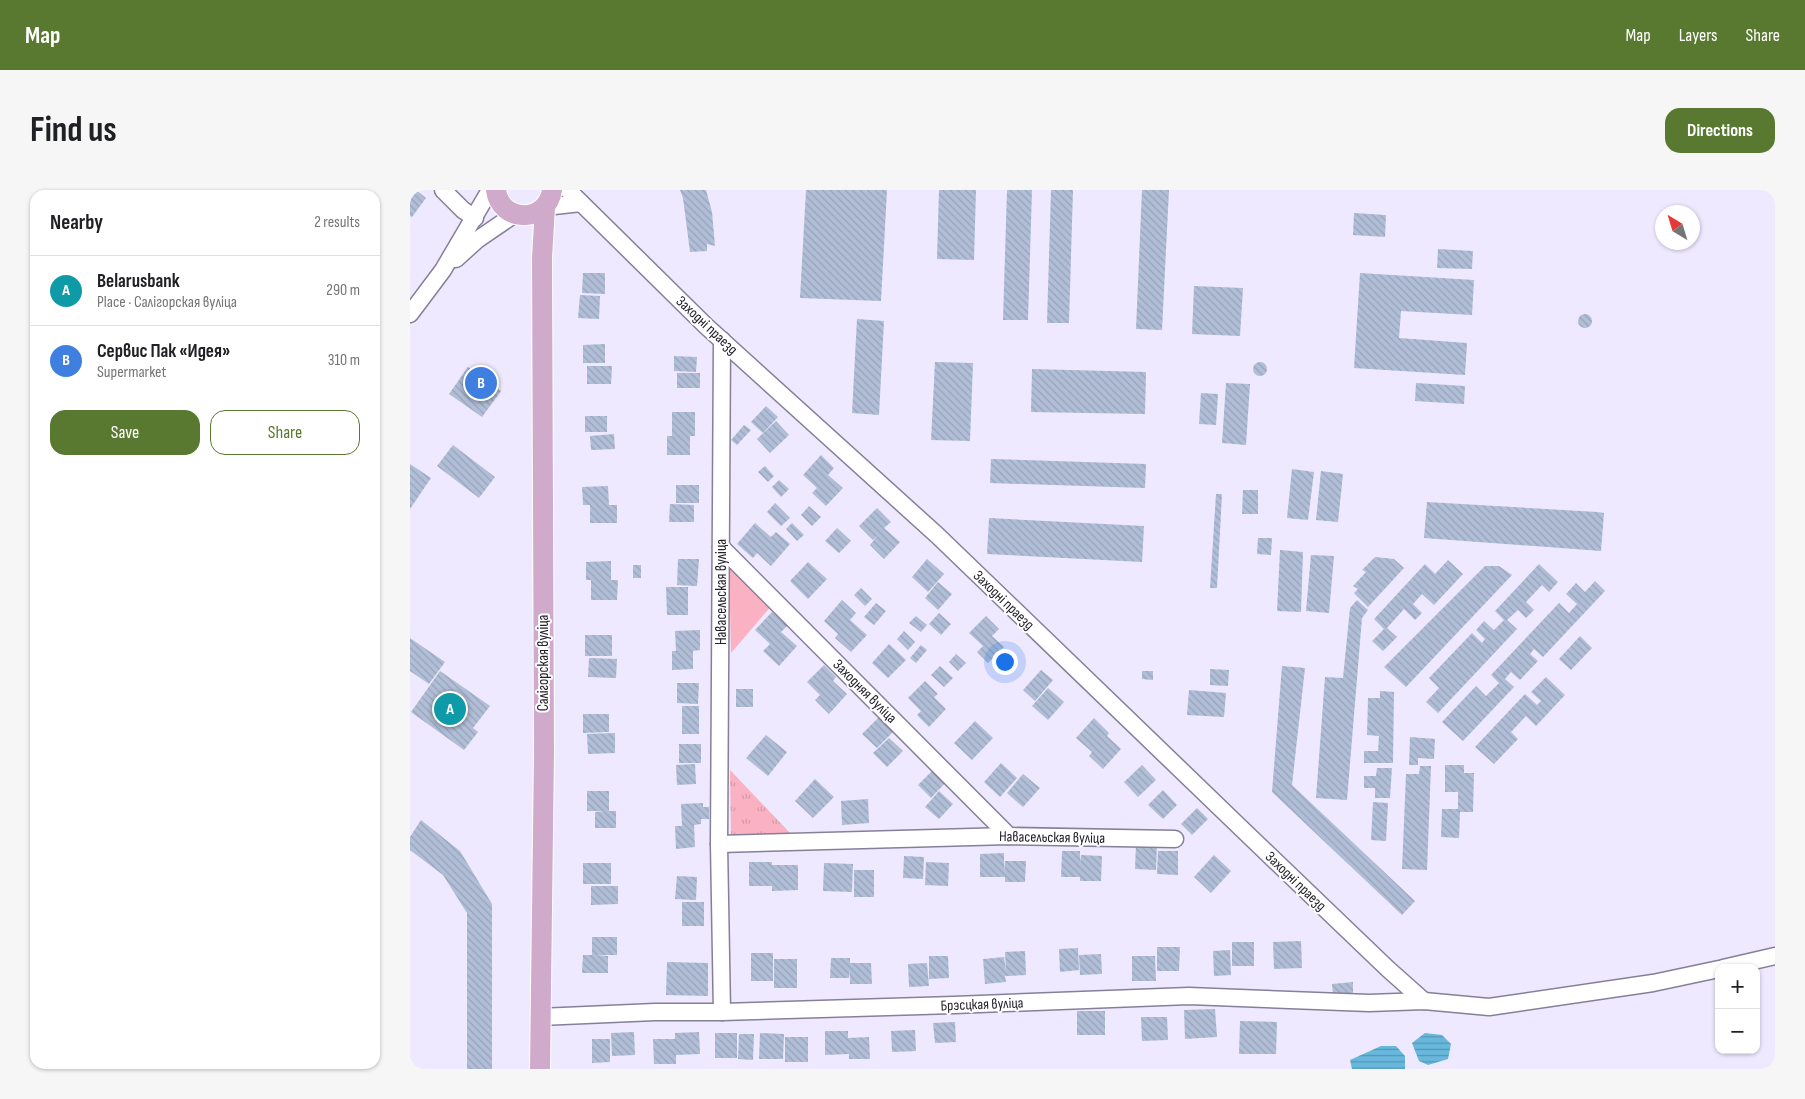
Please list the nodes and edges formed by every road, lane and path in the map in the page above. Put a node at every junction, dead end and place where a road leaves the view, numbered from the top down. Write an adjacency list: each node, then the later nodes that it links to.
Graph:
1 (443, 190): 8 (street)
2 (490, 190): 8 (street)
3 (496, 190): 7 (main road, Салігорская вуліца)
4 (568, 190): 6 (street, Заходні праезд)
5 (549, 198): 6 (street); 7 (main road); 9 (main road, Салігорская вуліца)
6 (581, 203): 12 (street, Заходні праезд)
7 (515, 214): 9 (main road, Салігорская вуліца); 10 (street)
8 (475, 218): 10 (street)
9 (542, 258): 22 (main road, Салігорская вуліца)
10 (443, 270): 11 (street)
11 (410, 314)
12 (722, 340): 13 (street, Навасельская вуліца); 20 (street, Заходні праезд)
13 (721, 547): 14 (street, Заходняя вуліца); 16 (street, Навасельская вуліца)
14 (1009, 836): 15 (street, Навасельская вуліца); 16 (street, Навасельская вуліца)
15 (1175, 839)
16 (719, 844): 21 (street, Навасельская вуліца)
17 (1775, 956): 18 (street)
18 (1740, 964)
19 (1715, 970): 20 (street, Брэсцкая вуліца)
20 (1424, 1001): 21 (street, Брэсцкая вуліца)
21 (722, 1012): 22 (street, Брэсцкая вуліца)
22 (540, 1017): 23 (main road, Салігорская вуліца)
23 (540, 1069)

